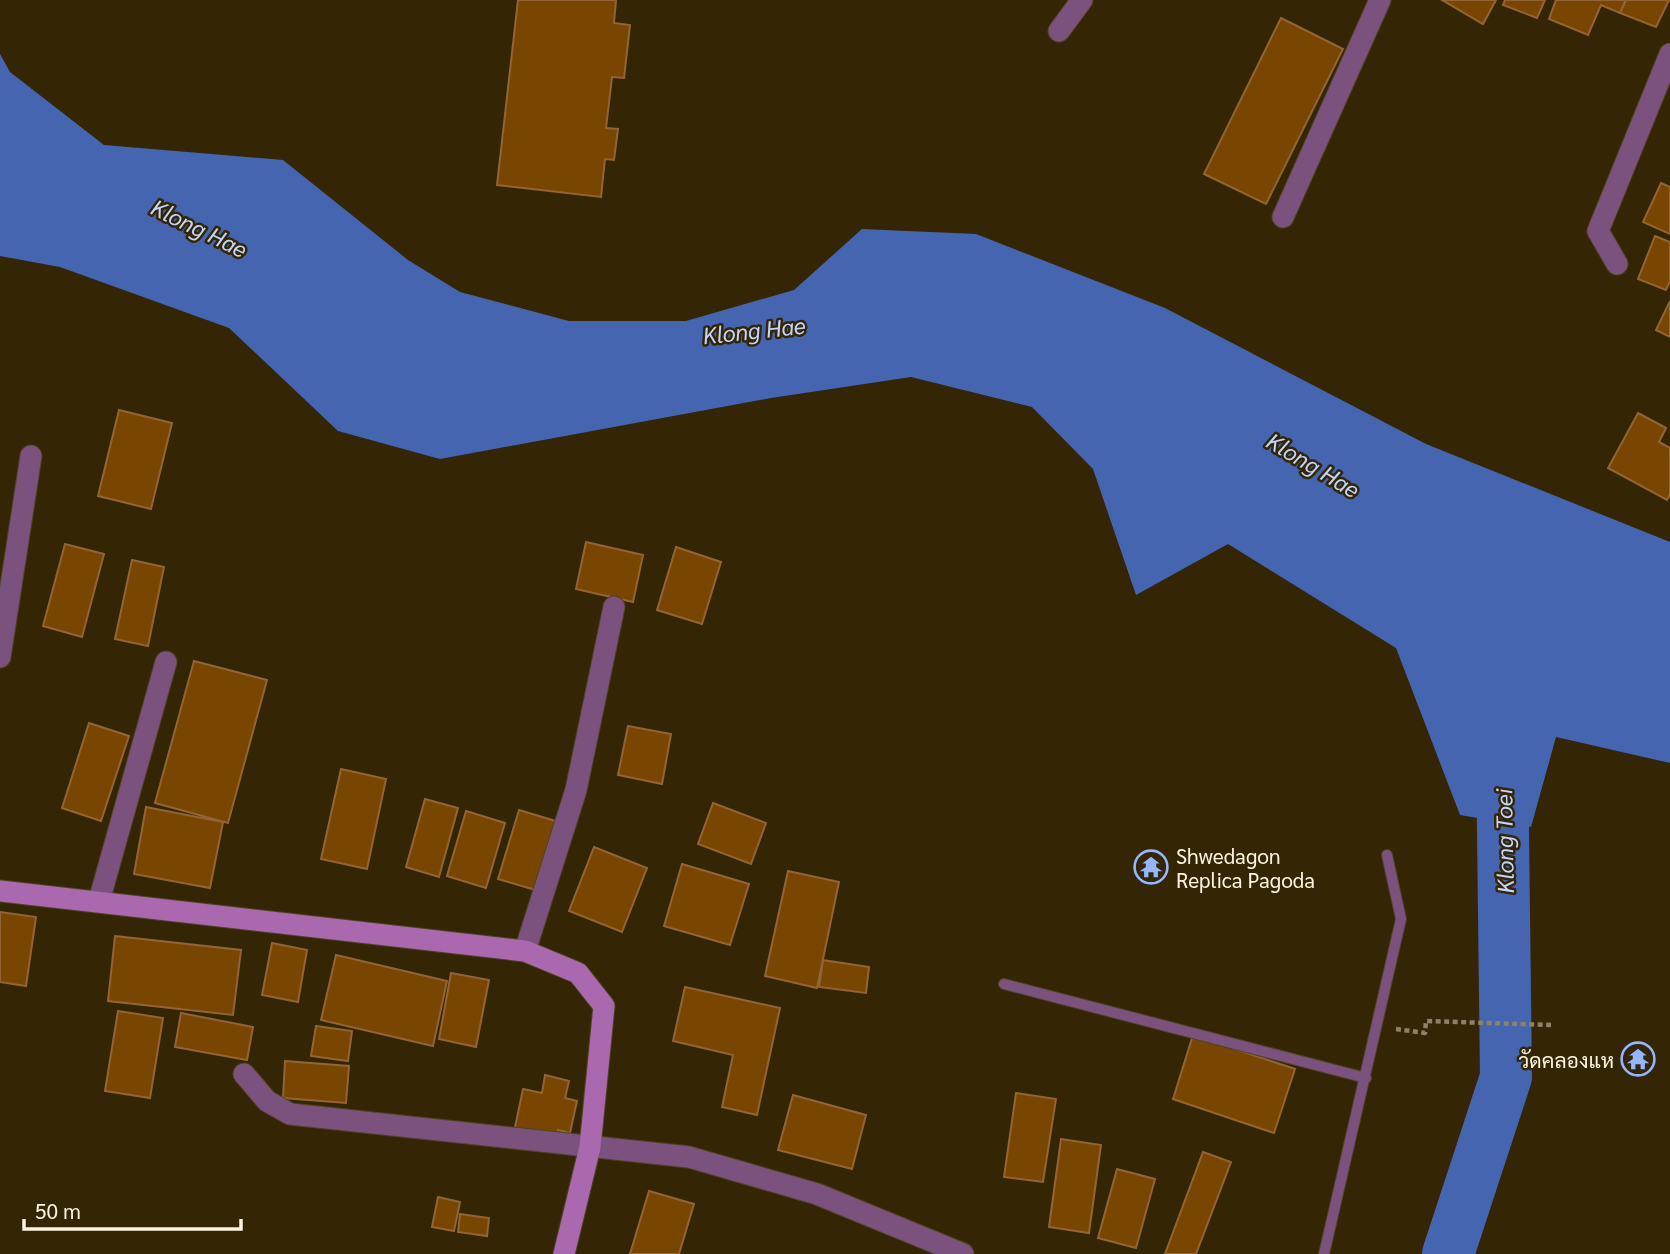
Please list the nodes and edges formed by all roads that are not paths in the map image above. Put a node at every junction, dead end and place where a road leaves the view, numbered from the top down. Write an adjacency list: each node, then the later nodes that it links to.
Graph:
1 (1082, 0): 3 (street)
2 (1380, 0): 5 (street)
3 (1059, 31)
4 (1670, 54): 6 (street)
5 (1283, 217)
6 (1617, 264)
7 (32, 456): 9 (street)
8 (614, 607): 14 (street)
9 (0, 657)
10 (166, 662): 13 (street)
11 (1387, 855): 17 (lane)
12 (0, 891): 13 (street)
13 (99, 901): 14 (street)
14 (525, 951): 18 (street)
15 (1004, 984): 17 (lane)
16 (244, 1074): 18 (street)
17 (1366, 1078): 21 (lane)
18 (590, 1147): 19 (street); 20 (street)
19 (564, 1254)
20 (963, 1254)
21 (1324, 1254)

